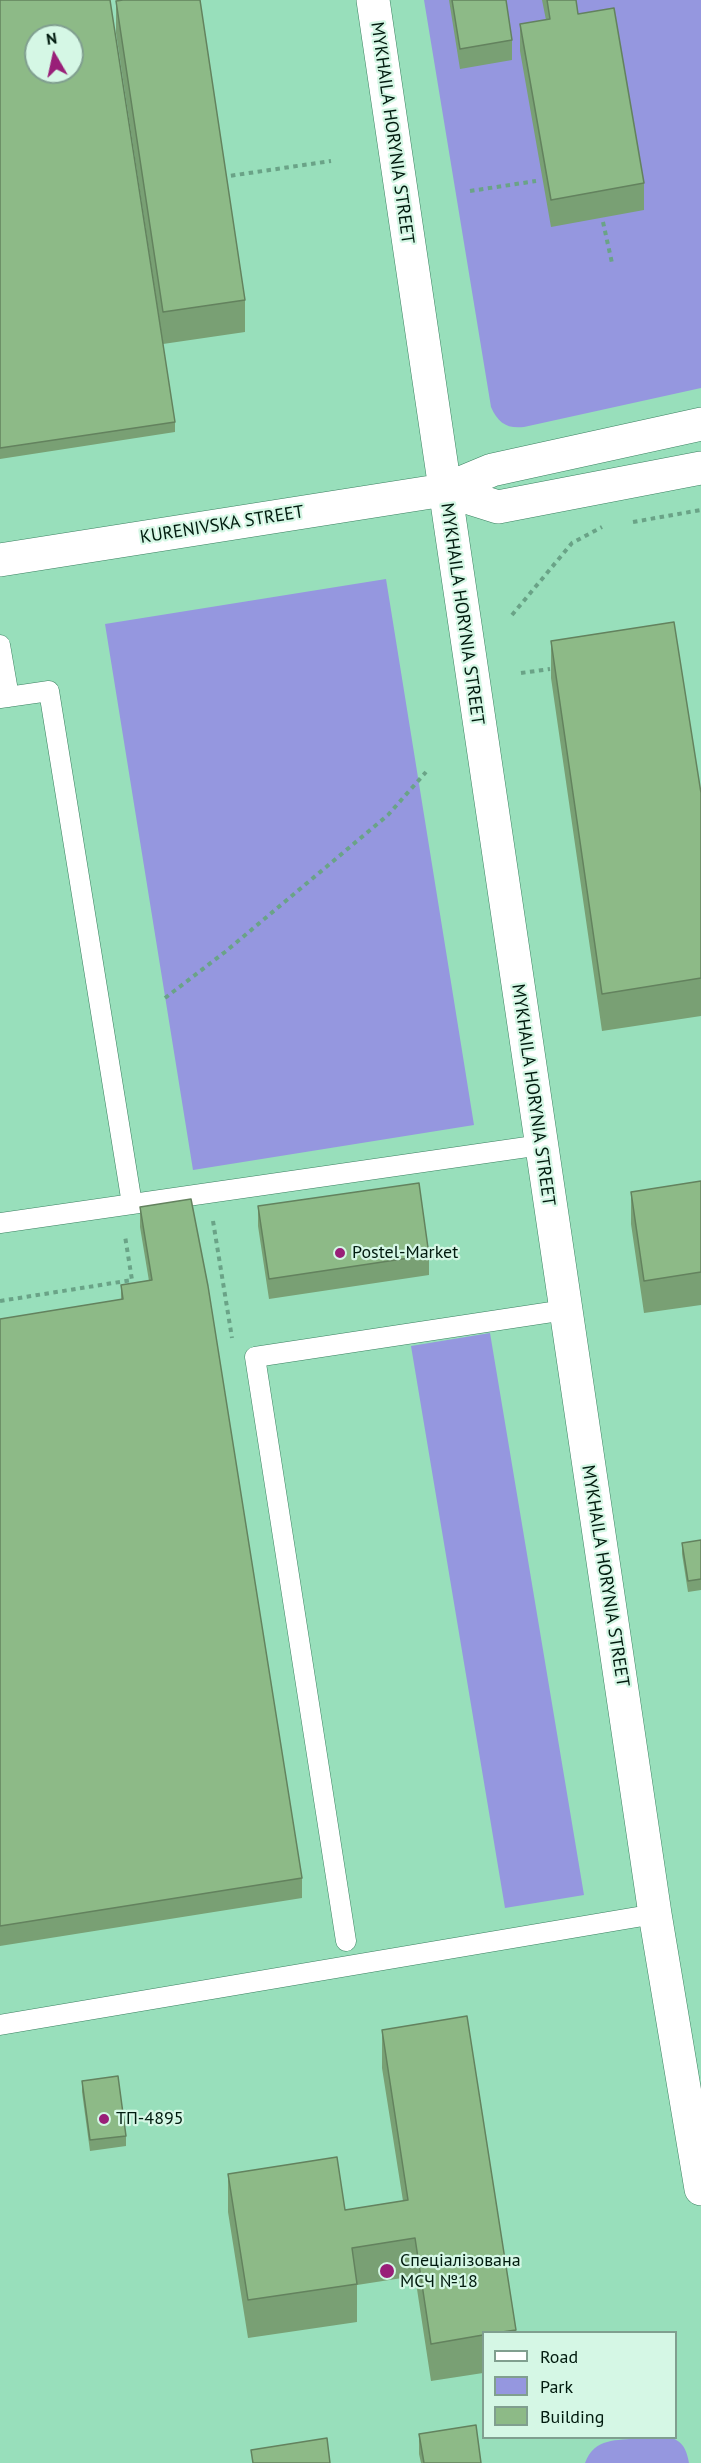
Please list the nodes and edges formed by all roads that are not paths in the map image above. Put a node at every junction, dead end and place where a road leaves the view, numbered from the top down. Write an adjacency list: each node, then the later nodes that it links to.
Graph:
1 (373, 0): 4 (street, MYKHAILA HORYNIA STREET)
2 (701, 424): 4 (street, KURENIVSKA STREET)
3 (701, 468): 4 (street, KURENIVSKA STREET)
4 (444, 490): 5 (street, KURENIVSKA STREET); 8 (street, MYKHAILA HORYNIA STREET)
5 (0, 560)
6 (0, 645): 7 (lane)
7 (4, 698): 9 (lane)
8 (541, 1145): 9 (lane); 11 (street, MYKHAILA HORYNIA STREET)
9 (132, 1204): 10 (lane)
10 (0, 1223)
11 (565, 1310): 12 (street, MYKHAILA HORYNIA STREET); 13 (lane)
12 (655, 1914): 14 (lane); 15 (street, MYKHAILA HORYNIA STREET)
13 (346, 1941)
14 (0, 2025)
15 (701, 2188)

